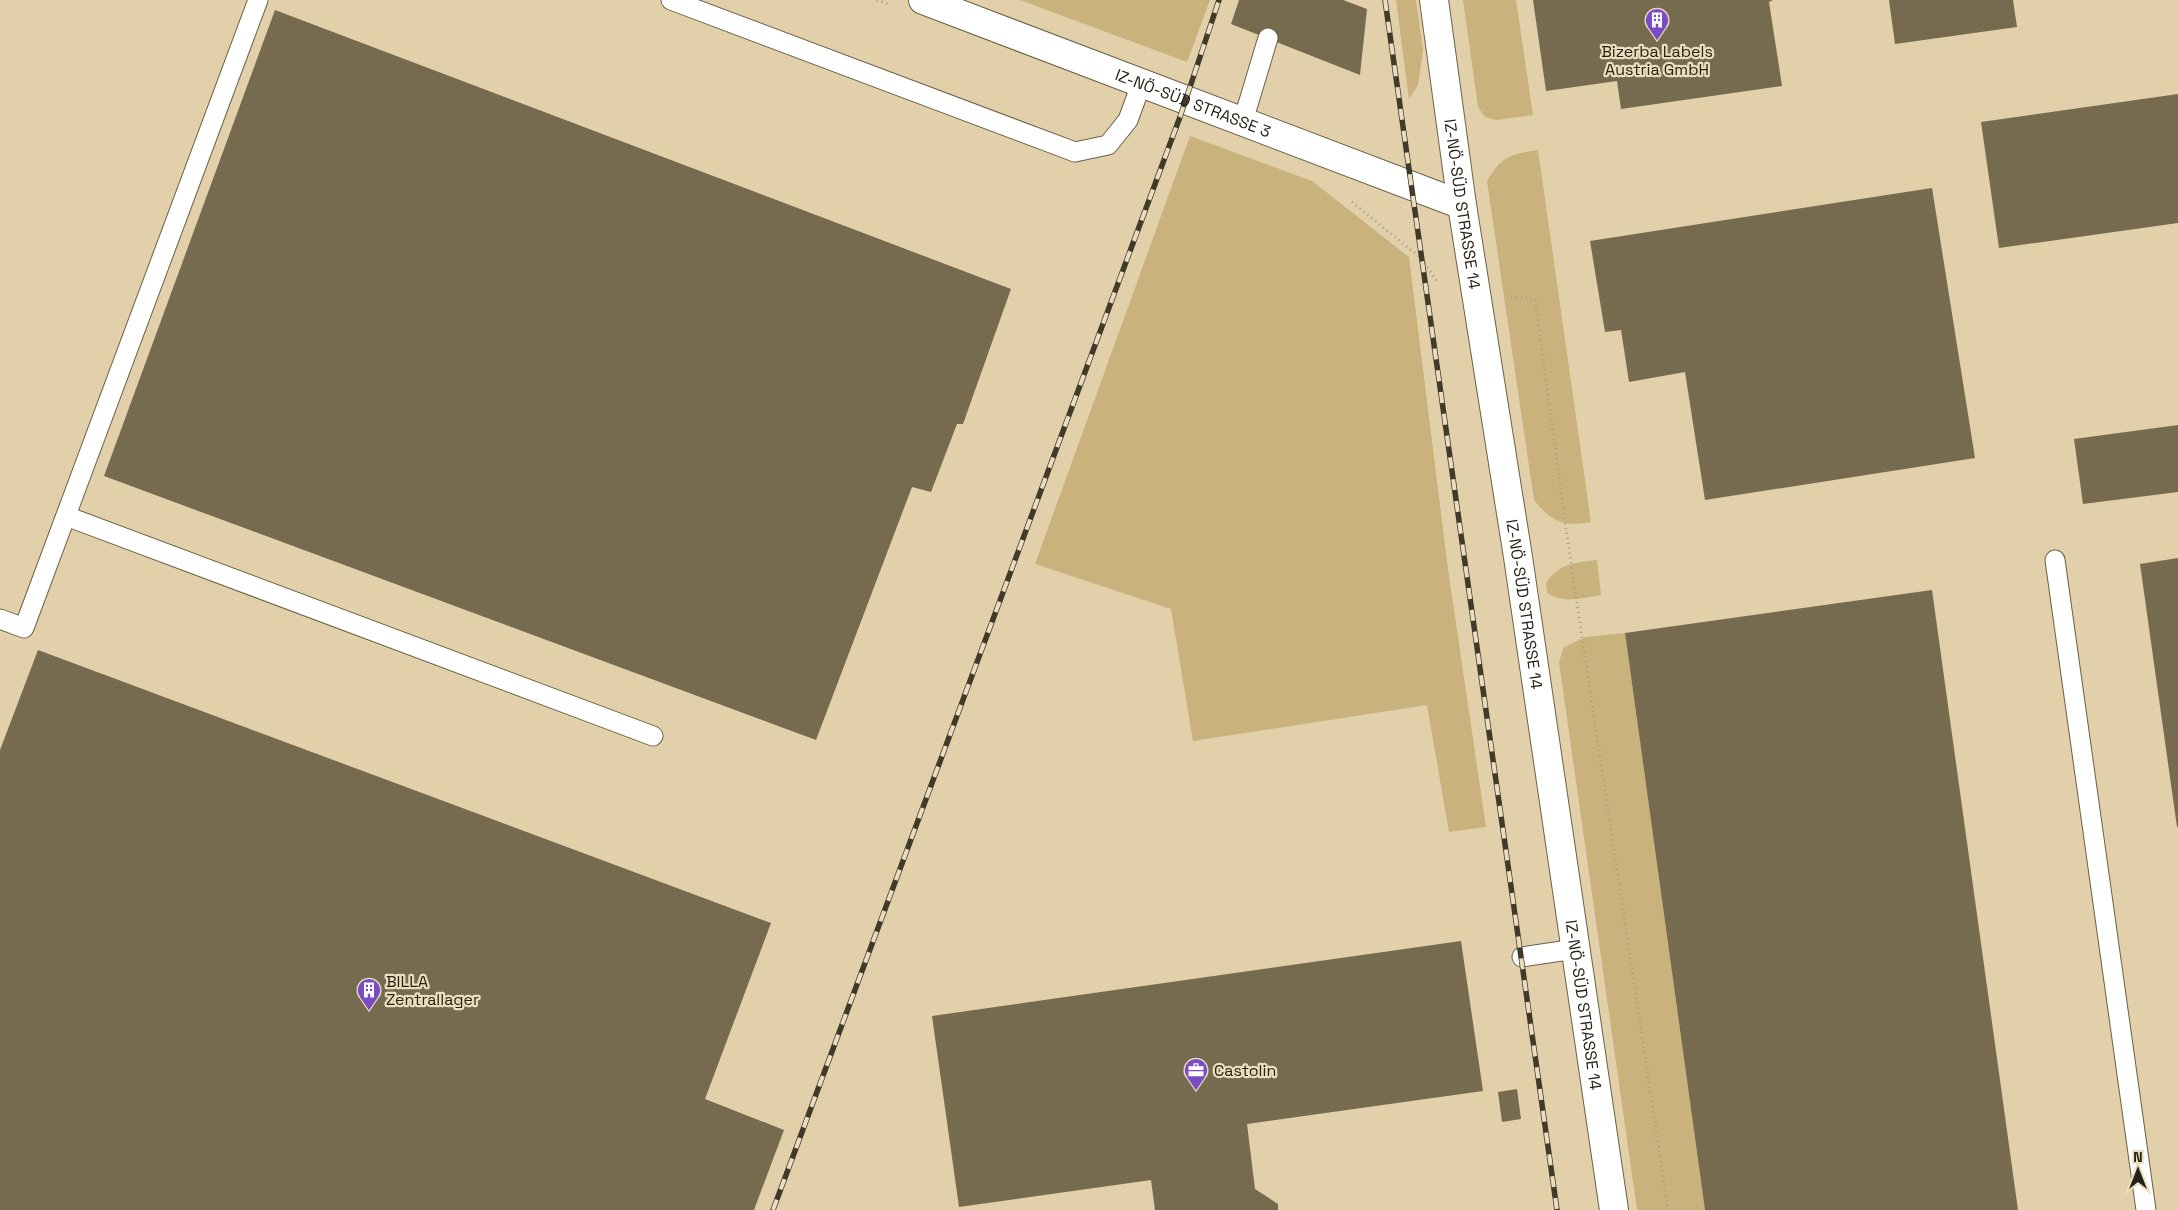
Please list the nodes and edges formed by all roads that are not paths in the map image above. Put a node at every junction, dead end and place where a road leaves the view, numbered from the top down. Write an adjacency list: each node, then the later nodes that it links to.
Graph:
1 (258, 0): 9 (lane)
2 (671, 0): 6 (lane)
3 (923, 0): 6 (street, IZ-NÖ-SÜD STRASSE 3)
4 (1434, 0): 8 (street, IZ-NÖ-SÜD STRASSE 14)
5 (1268, 38): 7 (lane)
6 (1142, 82): 7 (street, IZ-NÖ-SÜD STRASSE 3)
7 (1243, 121): 8 (street, IZ-NÖ-SÜD STRASSE 3)
8 (1462, 205): 13 (street, IZ-NÖ-SÜD STRASSE 14)
9 (66, 516): 11 (lane); 12 (lane)
10 (2055, 560): 16 (lane)
11 (0, 619)
12 (653, 736)
13 (1575, 949): 14 (lane); 15 (street, IZ-NÖ-SÜD STRASSE 14)
14 (1522, 957)
15 (1614, 1210)
16 (2146, 1210)

